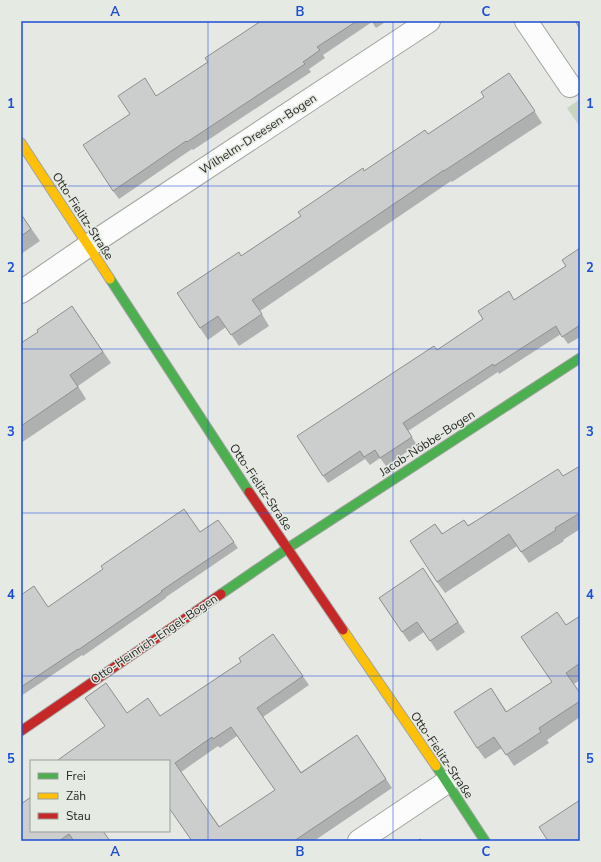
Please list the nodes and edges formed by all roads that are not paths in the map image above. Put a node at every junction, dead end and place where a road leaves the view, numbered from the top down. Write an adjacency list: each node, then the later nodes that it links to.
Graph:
1 (429, 21): 5 (street, Wilhelm-Dreesen-Bogen)
2 (526, 21): 3 (street)
3 (570, 86)
4 (21, 143): 5 (street, Otto-Fielitz-Straße)
5 (88, 246): 6 (street, Wilhelm-Dreesen-Bogen); 8 (street, Otto-Fielitz-Straße)
6 (21, 292)
7 (580, 358): 8 (street, Jacob-Nöbbe-Bogen)
8 (288, 548): 9 (street, Otto-Heinrich-Engel-Bogen); 10 (street, Otto-Fielitz-Straße)
9 (21, 731)
10 (446, 782): 11 (street); 12 (street, Otto-Fielitz-Straße)
11 (359, 841)
12 (485, 841)

